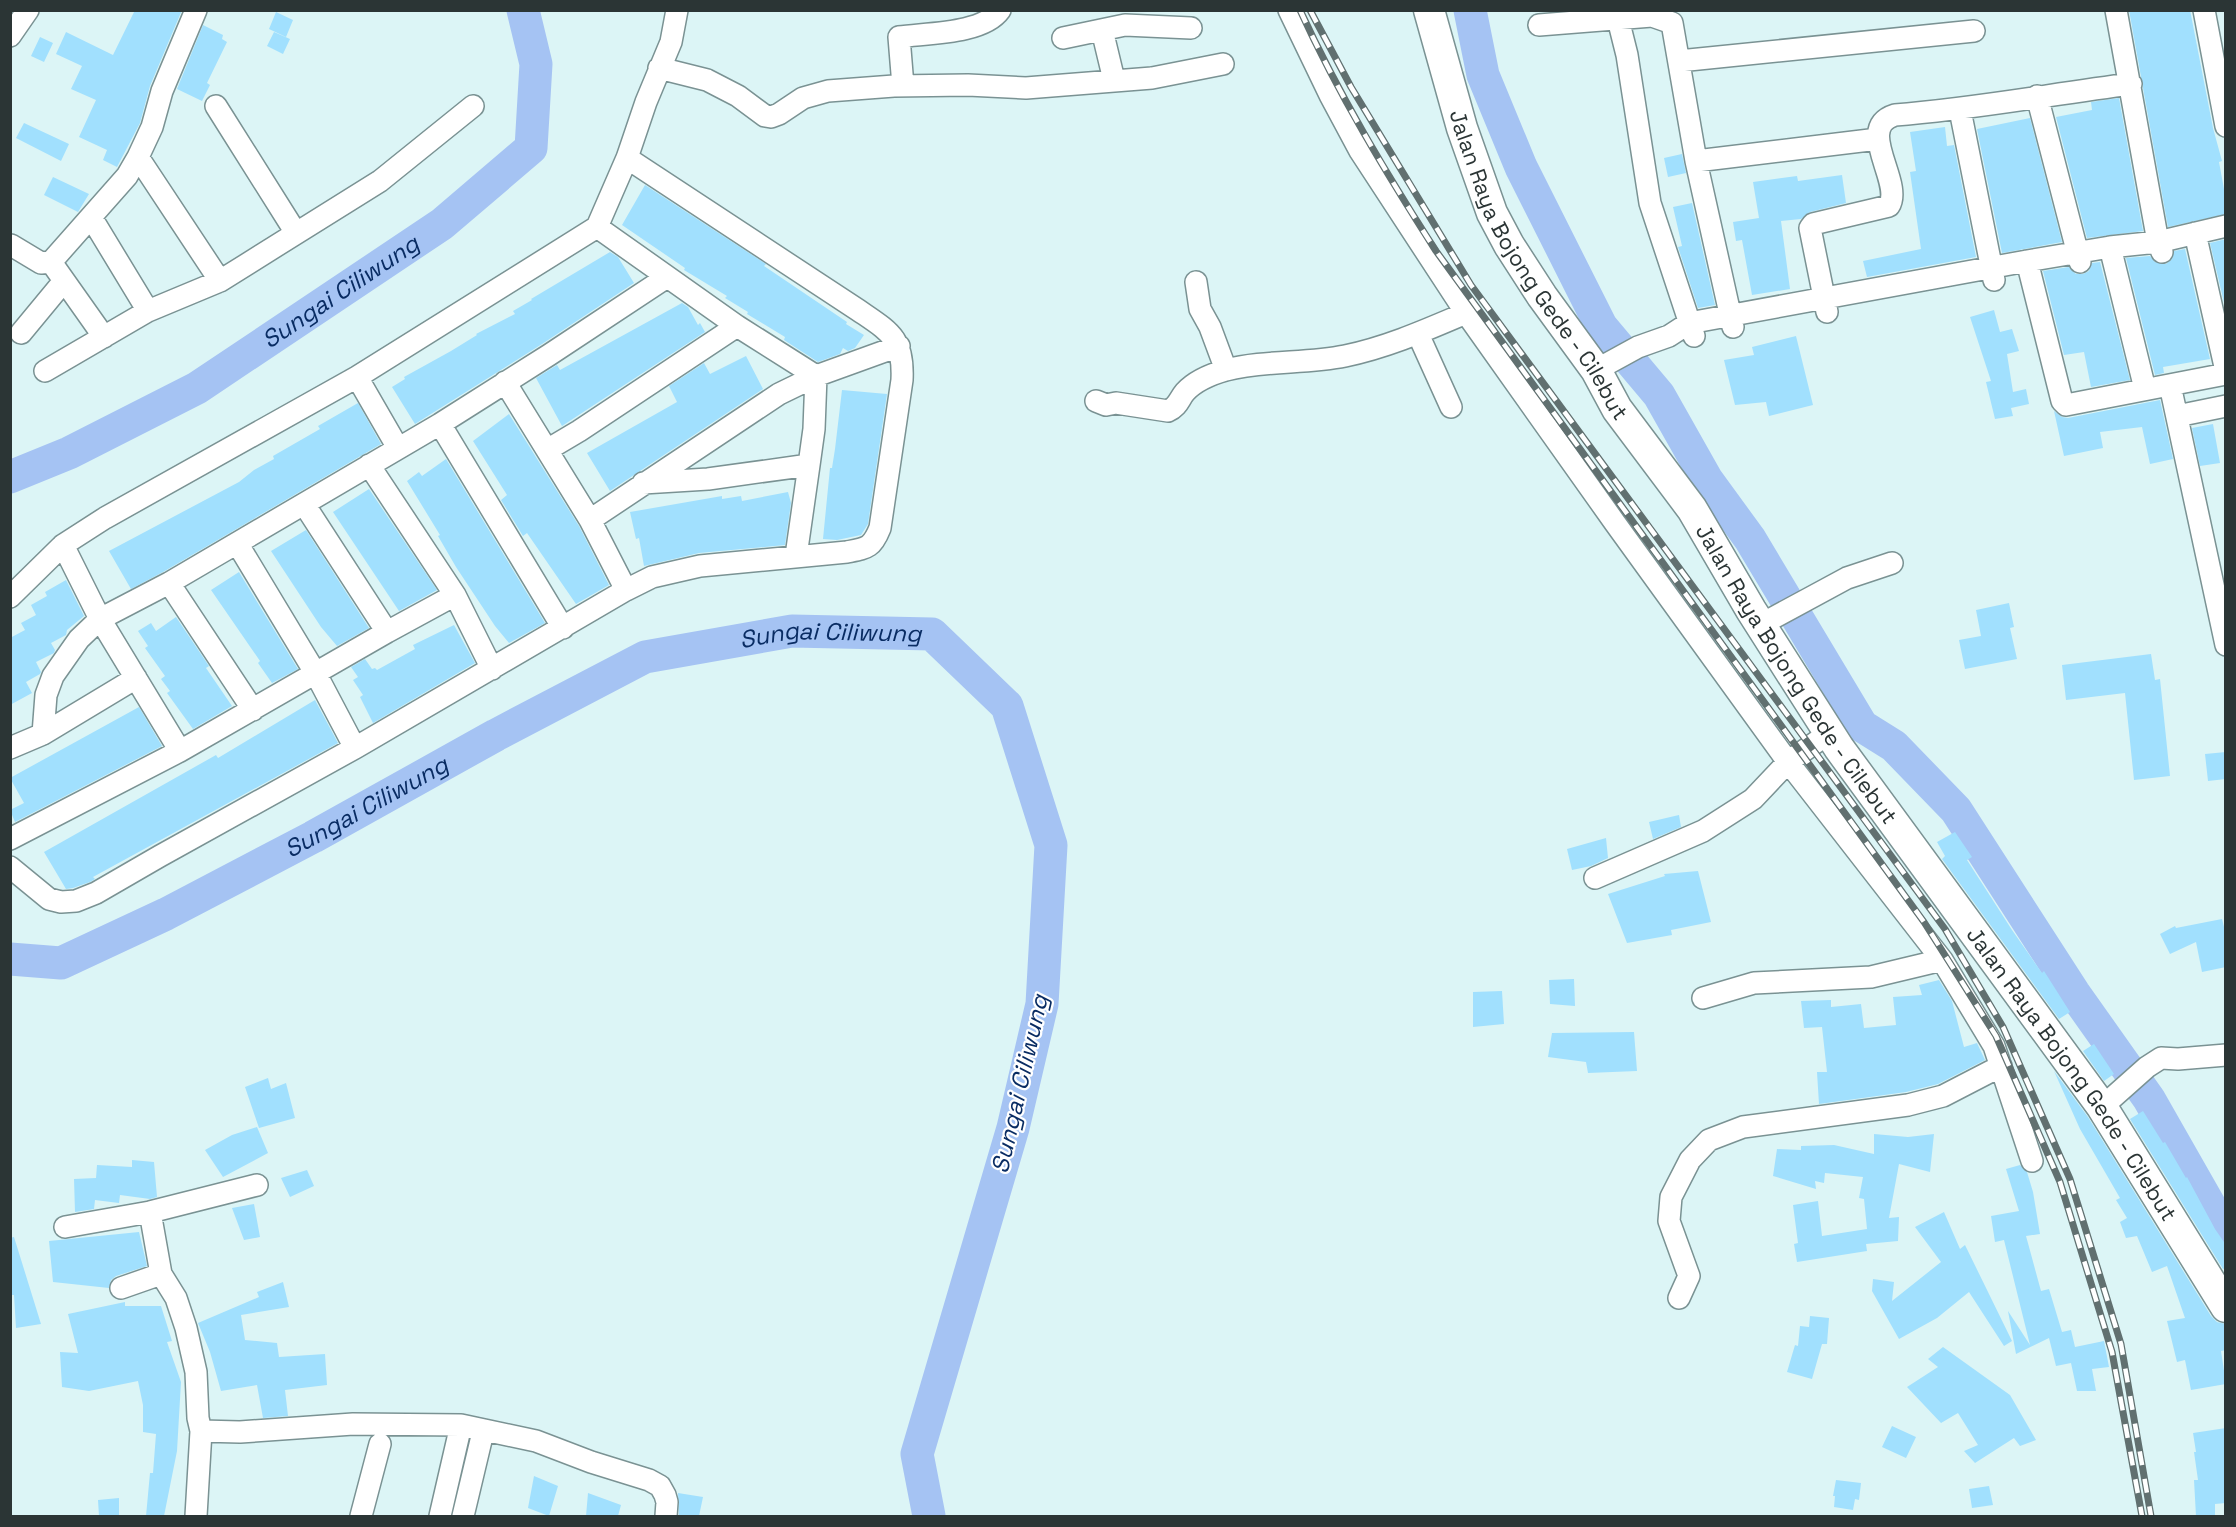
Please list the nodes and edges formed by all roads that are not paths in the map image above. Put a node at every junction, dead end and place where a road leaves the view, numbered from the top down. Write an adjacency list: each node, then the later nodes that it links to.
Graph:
1 (28, 10): 14 (street)
2 (196, 10): 28 (street)
3 (677, 10): 18 (street)
4 (1000, 10): 21 (street)
5 (1289, 10): 50 (street)
6 (1429, 10): 59 (main road, Jalan Raya Bojong Gede - Cilebut)
7 (2116, 10): 20 (street)
8 (2204, 10): 26 (street)
9 (1618, 19): 10 (street); 16 (street); 54 (street)
10 (1539, 25)
11 (1191, 27): 12 (street)
12 (1102, 30): 15 (street); 19 (street)
13 (1974, 31): 16 (street)
14 (10, 36)
15 (1063, 38)
16 (1678, 61): 30 (street)
17 (1223, 64): 19 (street)
18 (659, 68): 21 (street); 29 (street)
19 (1113, 80): 21 (street)
20 (2131, 84): 22 (street); 38 (street)
21 (903, 86)
22 (2037, 96): 25 (street); 40 (street)
23 (216, 106): 34 (street)
24 (472, 106): 34 (street)
25 (1960, 110): 27 (street); 43 (street)
26 (2226, 126)
27 (1878, 139): 30 (street); 48 (street)
28 (138, 157): 31 (street); 46 (street)
29 (627, 158): 33 (street); 58 (street)
30 (1696, 161): 51 (street)
31 (91, 217): 41 (street); 49 (street)
32 (2226, 226): 35 (street)
33 (597, 227): 44 (street); 63 (street)
34 (296, 233): 46 (street)
35 (2196, 239): 36 (street); 38 (street); 52 (street)
36 (2226, 239)
37 (11, 245): 41 (street)
38 (2160, 247): 39 (street)
39 (2111, 252): 40 (street); 67 (street)
40 (2078, 258): 42 (street)
41 (51, 262): 45 (street)
42 (2029, 266): 43 (street); 67 (street)
43 (1992, 274): 48 (street)
44 (667, 277): 53 (street); 65 (street)
45 (64, 281): 55 (street); 57 (street)
46 (220, 281): 49 (street)
47 (1196, 282): 60 (street)
48 (1826, 305): 51 (street)
49 (148, 311): 57 (street)
50 (1466, 313): 56 (street); 102 (street)
51 (1731, 322): 54 (street)
52 (2220, 324): 62 (street)
53 (737, 326): 64 (street); 74 (street)
54 (1692, 329): 59 (street)
55 (21, 333)
56 (1418, 334): 60 (street); 70 (street)
57 (104, 337): 61 (street)
58 (899, 346): 64 (street); 82 (street)
59 (1600, 367): 89 (main road, Jalan Raya Bojong Gede - Cilebut)
60 (1226, 370): 68 (street)
61 (45, 371)
62 (2226, 372): 66 (street)
63 (357, 376): 73 (street); 81 (street)
64 (816, 376): 76 (street); 77 (street)
65 (505, 382): 72 (street); 74 (street)
66 (2170, 386): 67 (street); 71 (street)
67 (2145, 389)
68 (1096, 401)
69 (2226, 406): 71 (street)
70 (1451, 407)
71 (2177, 416): 92 (street)
72 (440, 424): 73 (street); 90 (street)
73 (398, 448): 75 (street)
74 (547, 450): 79 (street)
75 (369, 465): 78 (street); 86 (street)
76 (809, 465): 77 (street); 82 (street)
77 (643, 483): 79 (street)
78 (304, 504): 80 (street); 91 (street)
79 (590, 520): 85 (street)
80 (237, 543): 84 (street); 94 (street)
81 (63, 545): 87 (street); 88 (street)
82 (796, 555): 85 (street)
83 (1892, 563): 89 (street)
84 (169, 583): 88 (street); 96 (street)
85 (626, 590): 90 (street)
86 (455, 595): 91 (street); 93 (street)
87 (10, 597)
88 (100, 619): 95 (street); 98 (street)
89 (1772, 619): 97 (main road, Jalan Raya Bojong Gede - Cilebut)
90 (563, 628): 93 (street)
91 (387, 632): 94 (street)
92 (2226, 645)
93 (492, 669): 100 (street)
94 (316, 674): 96 (street); 100 (street)
95 (136, 678): 98 (street); 101 (street)
96 (254, 710): 101 (street)
97 (1829, 733): 102 (street); 110 (main road, Jalan Raya Bojong Gede - Cilebut)
98 (43, 734): 99 (street)
99 (10, 748)
100 (355, 748): 104 (street)
101 (180, 752): 103 (street)
102 (1788, 762): 105 (street); 106 (street)
103 (10, 839)
104 (10, 867)
105 (1594, 878)
106 (1942, 960): 107 (street); 109 (street)
107 (1703, 998)
108 (2226, 1054): 110 (street)
109 (2001, 1066): 111 (street); 118 (street)
110 (2105, 1104): 117 (main road, Jalan Raya Bojong Gede - Cilebut)
111 (2032, 1161)
112 (257, 1185): 113 (street)
113 (150, 1212): 114 (street); 115 (street)
114 (65, 1227)
115 (162, 1274): 116 (street); 120 (street)
116 (121, 1288)
117 (2221, 1289)
118 (1679, 1298)
119 (461, 1425): 120 (street); 121 (street); 125 (street)
120 (201, 1431): 123 (street)
121 (483, 1432): 126 (street); 127 (street)
122 (380, 1444): 124 (street)
123 (196, 1516)
124 (361, 1516)
125 (440, 1516)
126 (463, 1516)
127 (666, 1516)

